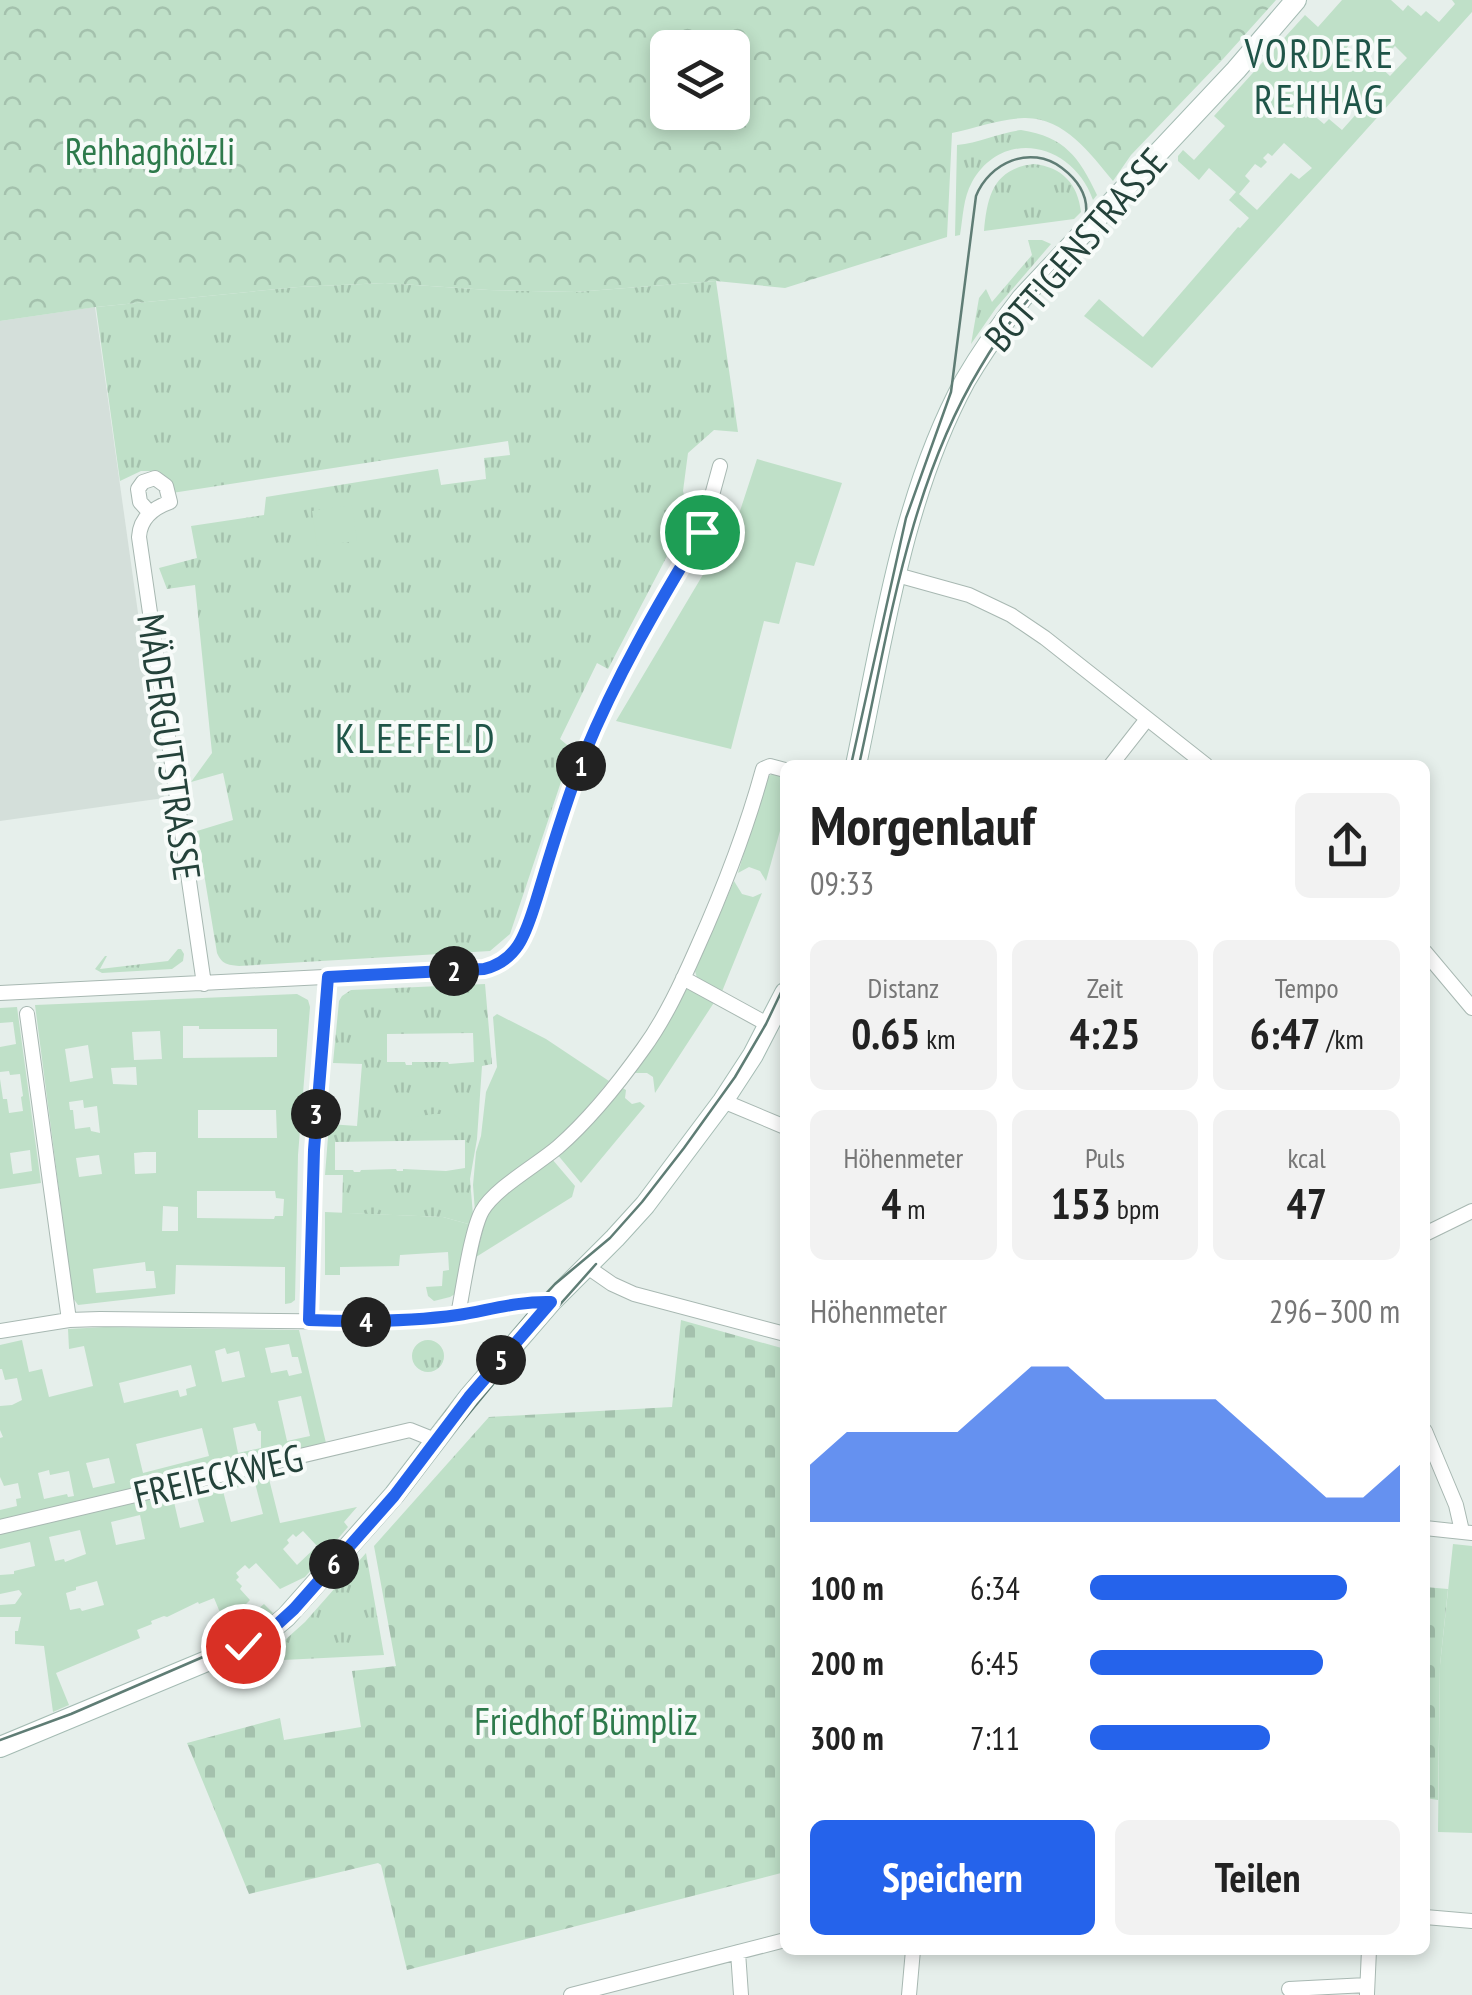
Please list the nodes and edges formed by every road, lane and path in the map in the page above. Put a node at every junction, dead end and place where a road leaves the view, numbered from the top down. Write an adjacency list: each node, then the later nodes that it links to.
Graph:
1 (1296, 0): 4 (street, BOTTIGENSTRASSE)
2 (720, 466): 11 (street)
3 (150, 513): 13 (street, MÄDERGUTSTRASSE)
4 (897, 574): 5 (street); 6 (street, BOTTIGENSTRASSE)
5 (1148, 719): 7 (street); 8 (street)
6 (857, 760)
7 (1115, 760)
8 (1200, 760)
9 (780, 769): 12 (street)
10 (1430, 958): 16 (street)
11 (328, 977): 13 (street); 27 (street)
12 (684, 978): 18 (street); 25 (street)
13 (204, 984): 14 (street)
14 (0, 993)
15 (780, 1003): 18 (street)
16 (1472, 1008)
17 (27, 1014): 26 (street)
18 (769, 1026): 19 (street)
19 (724, 1101): 20 (street); 23 (street)
20 (780, 1125)
21 (1472, 1211): 22 (street)
22 (1430, 1232)
23 (586, 1266): 24 (street); 29 (street)
24 (551, 1302): 25 (street); 30 (street)
25 (458, 1315): 27 (street)
26 (68, 1320): 27 (street); 28 (street)
27 (309, 1320)
28 (0, 1331)
29 (780, 1333)
30 (435, 1440): 32 (street, FREIECKWEG); 35 (street)
31 (1430, 1443): 34 (street)
32 (0, 1527)
33 (1430, 1528): 34 (street)
34 (1467, 1532)
35 (0, 1747)
36 (1430, 1917): 37 (street)
37 (1472, 1921)
38 (780, 1941): 39 (street)
39 (738, 1952): 44 (street); 45 (street)
40 (913, 1955): 46 (street)
41 (1369, 1955): 43 (street)
42 (1289, 1989): 43 (street)
43 (1367, 1990)
44 (571, 1995)
45 (741, 1995)
46 (909, 1995)

